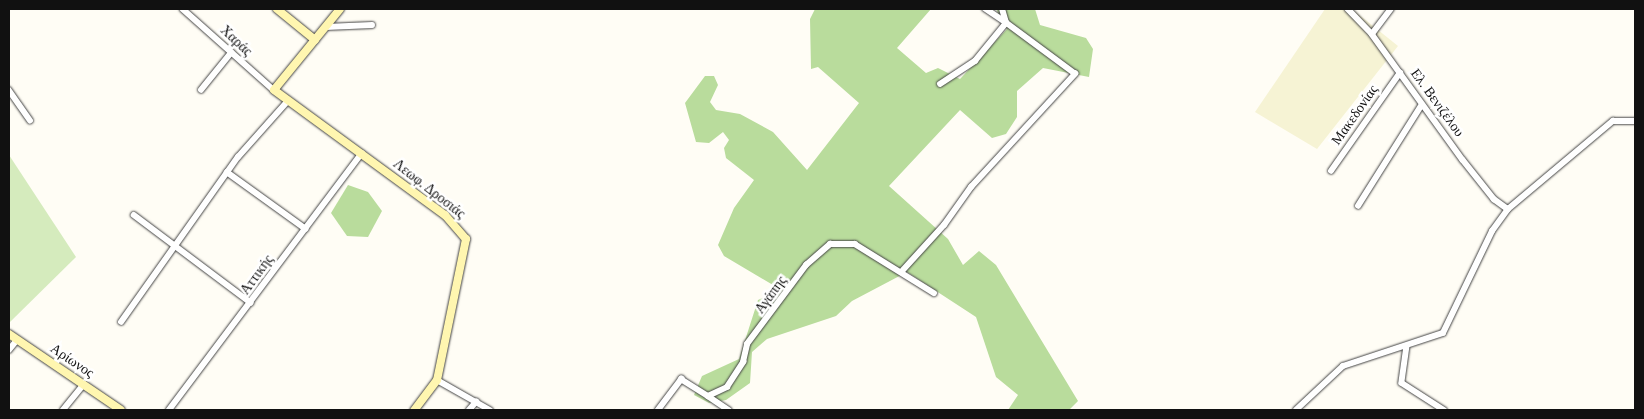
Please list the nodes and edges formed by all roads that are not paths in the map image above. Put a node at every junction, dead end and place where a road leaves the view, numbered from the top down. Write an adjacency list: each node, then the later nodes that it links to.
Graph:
1 (183, 9): 8 (street, Χαράς)
2 (277, 9): 13 (street)
3 (340, 9): 11 (street)
4 (985, 9): 9 (street)
5 (1002, 9): 9 (street)
6 (1348, 9): 12 (street, Ελ. Βενιζέλου)
7 (1391, 9): 12 (street)
8 (192, 12): 14 (street, Χαράς)
9 (1006, 23): 16 (street); 32 (street)
10 (372, 25): 11 (street)
11 (326, 27): 13 (street)
12 (1372, 34): 15 (street, Ελ. Βενιζέλου)
13 (315, 40): 19 (street)
14 (230, 53): 18 (street); 19 (street, Χαράς)
15 (1400, 74): 21 (street, Ελ. Βενιζέλου); 25 (street, Μακεδονίας)
16 (940, 84)
17 (9, 90): 22 (street)
18 (202, 90)
19 (274, 90): 20 (street, Λεωφ. Δροσιάς)
20 (287, 102): 24 (street, Λεωφ. Δροσιάς); 26 (street)
21 (1421, 106): 27 (street); 28 (street, Ελ. Βενιζέλου)
22 (30, 120)
23 (1635, 121): 28 (street)
24 (362, 153): 30 (street, Αττικής); 40 (street, Λεωφ. Δροσιάς)
25 (1331, 171)
26 (227, 172): 30 (street); 31 (street)
27 (1358, 206)
28 (1508, 209): 38 (street)
29 (134, 215): 31 (street)
30 (306, 230): 34 (street, Αττικής)
31 (175, 247): 34 (street); 35 (street)
32 (902, 270): 33 (street, Αγάπης); 42 (street, Αγάπης)
33 (934, 293)
34 (251, 303): 46 (street, Αττικής)
35 (121, 322)
36 (9, 334): 37 (street, Αρίωνος)
37 (17, 340): 39 (street); 41 (street, Αρίωνος)
38 (1407, 346): 52 (street); 53 (street)
39 (9, 350)
40 (437, 380): 43 (street); 47 (street, Λεωφ. Δροσιάς)
41 (84, 384): 44 (street); 45 (street, Αρίωνος)
42 (708, 396): 50 (street); 51 (street)
43 (476, 402): 48 (street); 49 (street)
44 (63, 410)
45 (121, 410)
46 (169, 410)
47 (414, 410)
48 (469, 410)
49 (490, 410)
50 (658, 410)
51 (729, 410)
52 (1296, 410)
53 (1444, 410)

